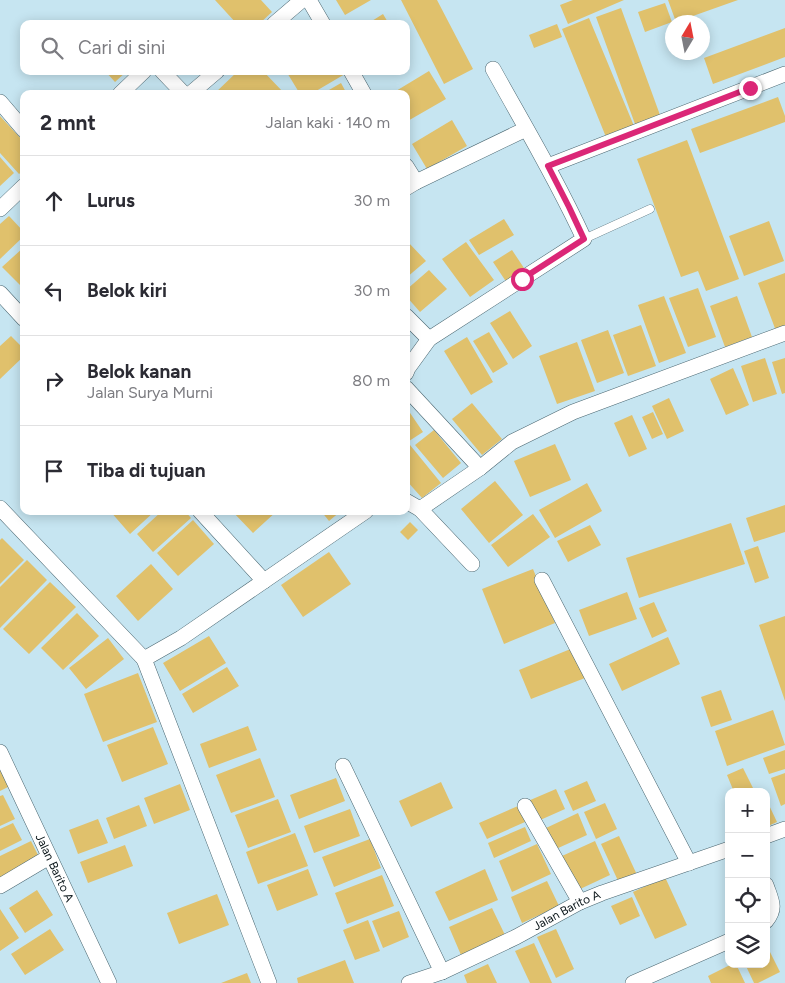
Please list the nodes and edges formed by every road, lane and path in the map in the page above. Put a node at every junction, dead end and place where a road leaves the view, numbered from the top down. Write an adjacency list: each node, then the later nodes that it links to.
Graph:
1 (302, 0): 3 (street)
2 (308, 0): 4 (street)
3 (279, 20)
4 (320, 20)
5 (493, 69): 17 (street)
6 (785, 74): 18 (street)
7 (140, 75): 11 (street)
8 (166, 75): 12 (street)
9 (212, 75): 13 (street)
10 (353, 75): 14 (street)
11 (124, 90)
12 (180, 90)
13 (195, 90)
14 (362, 90)
15 (0, 102): 16 (street)
16 (20, 125)
17 (526, 129): 18 (street); 19 (street)
18 (548, 166): 23 (street)
19 (411, 185)
20 (20, 190): 21 (street)
21 (0, 209)
22 (650, 209): 23 (lane)
23 (584, 239): 28 (street)
24 (0, 293): 25 (street)
25 (20, 315)
26 (410, 320): 28 (street)
27 (785, 333): 31 (street)
28 (429, 339): 29 (street)
29 (410, 365)
30 (410, 392): 31 (street)
31 (480, 468): 34 (street)
32 (410, 503): 34 (street)
33 (0, 508): 40 (street)
34 (420, 509): 37 (street)
35 (204, 515): 39 (street)
36 (360, 515): 39 (street)
37 (472, 564)
38 (542, 580): 48 (street)
39 (264, 581): 40 (street)
40 (144, 660): 56 (street)
41 (0, 752): 47 (street, Jalan Barito A)
42 (343, 766): 54 (street)
43 (525, 806): 51 (street)
44 (785, 829): 45 (street)
45 (770, 835)
46 (725, 850): 48 (street, Jalan Barito A)
47 (49, 857): 49 (street); 55 (street, Jalan Barito A)
48 (689, 863): 51 (street, Jalan Barito A)
49 (0, 886)
50 (770, 899): 52 (street)
51 (580, 902): 54 (street, Jalan Barito A)
52 (770, 915)
53 (725, 943): 58 (street)
54 (442, 972): 57 (street, Jalan Barito A)
55 (109, 983)
56 (269, 983)
57 (409, 983)
58 (633, 983)

